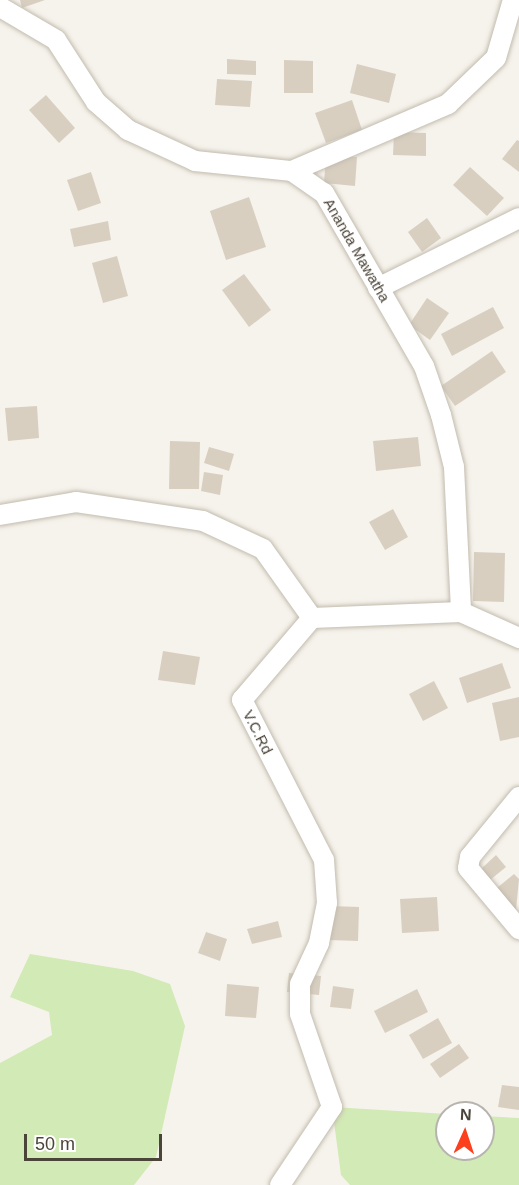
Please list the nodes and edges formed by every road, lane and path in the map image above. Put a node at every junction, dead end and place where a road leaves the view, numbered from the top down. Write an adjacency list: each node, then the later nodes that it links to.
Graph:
1 (513, 0): 3 (street)
2 (3, 5): 3 (street, Ananda Mawatha)
3 (292, 171): 5 (street, Ananda Mawatha)
4 (519, 218): 5 (street)
5 (378, 288): 7 (street, Ananda Mawatha)
6 (0, 515): 8 (street)
7 (461, 612): 8 (street); 9 (street)
8 (312, 618): 12 (street, V.C.Rd)
9 (519, 638)
10 (519, 796): 11 (street)
11 (519, 929)
12 (280, 1185)

